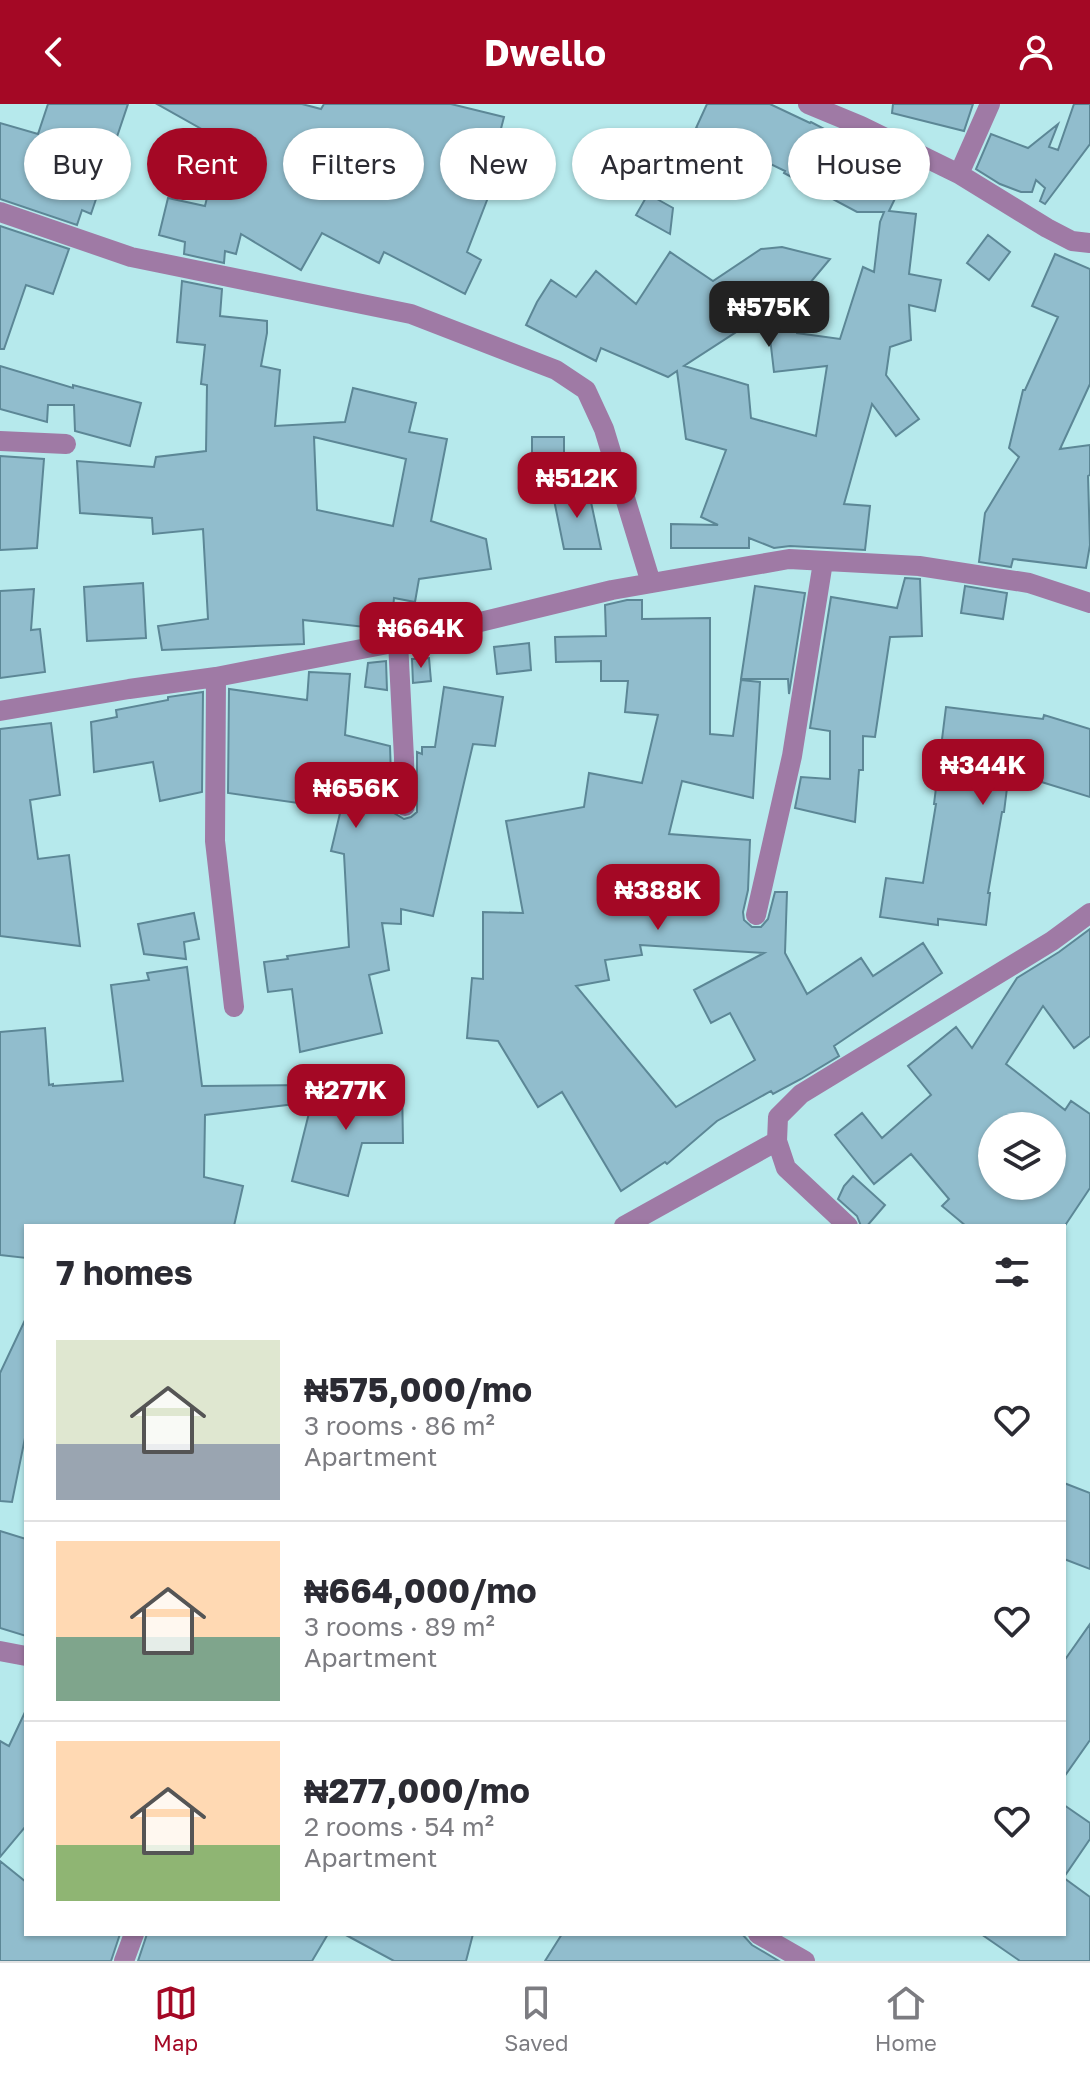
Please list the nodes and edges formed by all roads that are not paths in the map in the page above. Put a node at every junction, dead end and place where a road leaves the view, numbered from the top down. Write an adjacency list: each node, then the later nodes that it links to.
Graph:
1 (808, 104): 3 (street)
2 (990, 104): 3 (street)
3 (959, 174): 5 (street)
4 (0, 212): 9 (street)
5 (1090, 243)
6 (0, 441): 7 (street)
7 (66, 444)
8 (823, 562): 9 (street); 10 (street); 16 (street)
9 (651, 583): 11 (street)
10 (1090, 603)
11 (398, 642): 12 (street); 14 (street)
12 (216, 677): 13 (street); 17 (street)
13 (0, 711)
14 (405, 806)
15 (1090, 913): 18 (street)
16 (756, 915)
17 (234, 1007)
18 (777, 1141): 19 (street); 20 (street)
19 (628, 1224)
20 (846, 1224)
21 (0, 1651): 22 (street)
22 (24, 1656)
23 (133, 1936): 25 (street)
24 (761, 1936): 26 (street)
25 (124, 1961)
26 (805, 1961)

